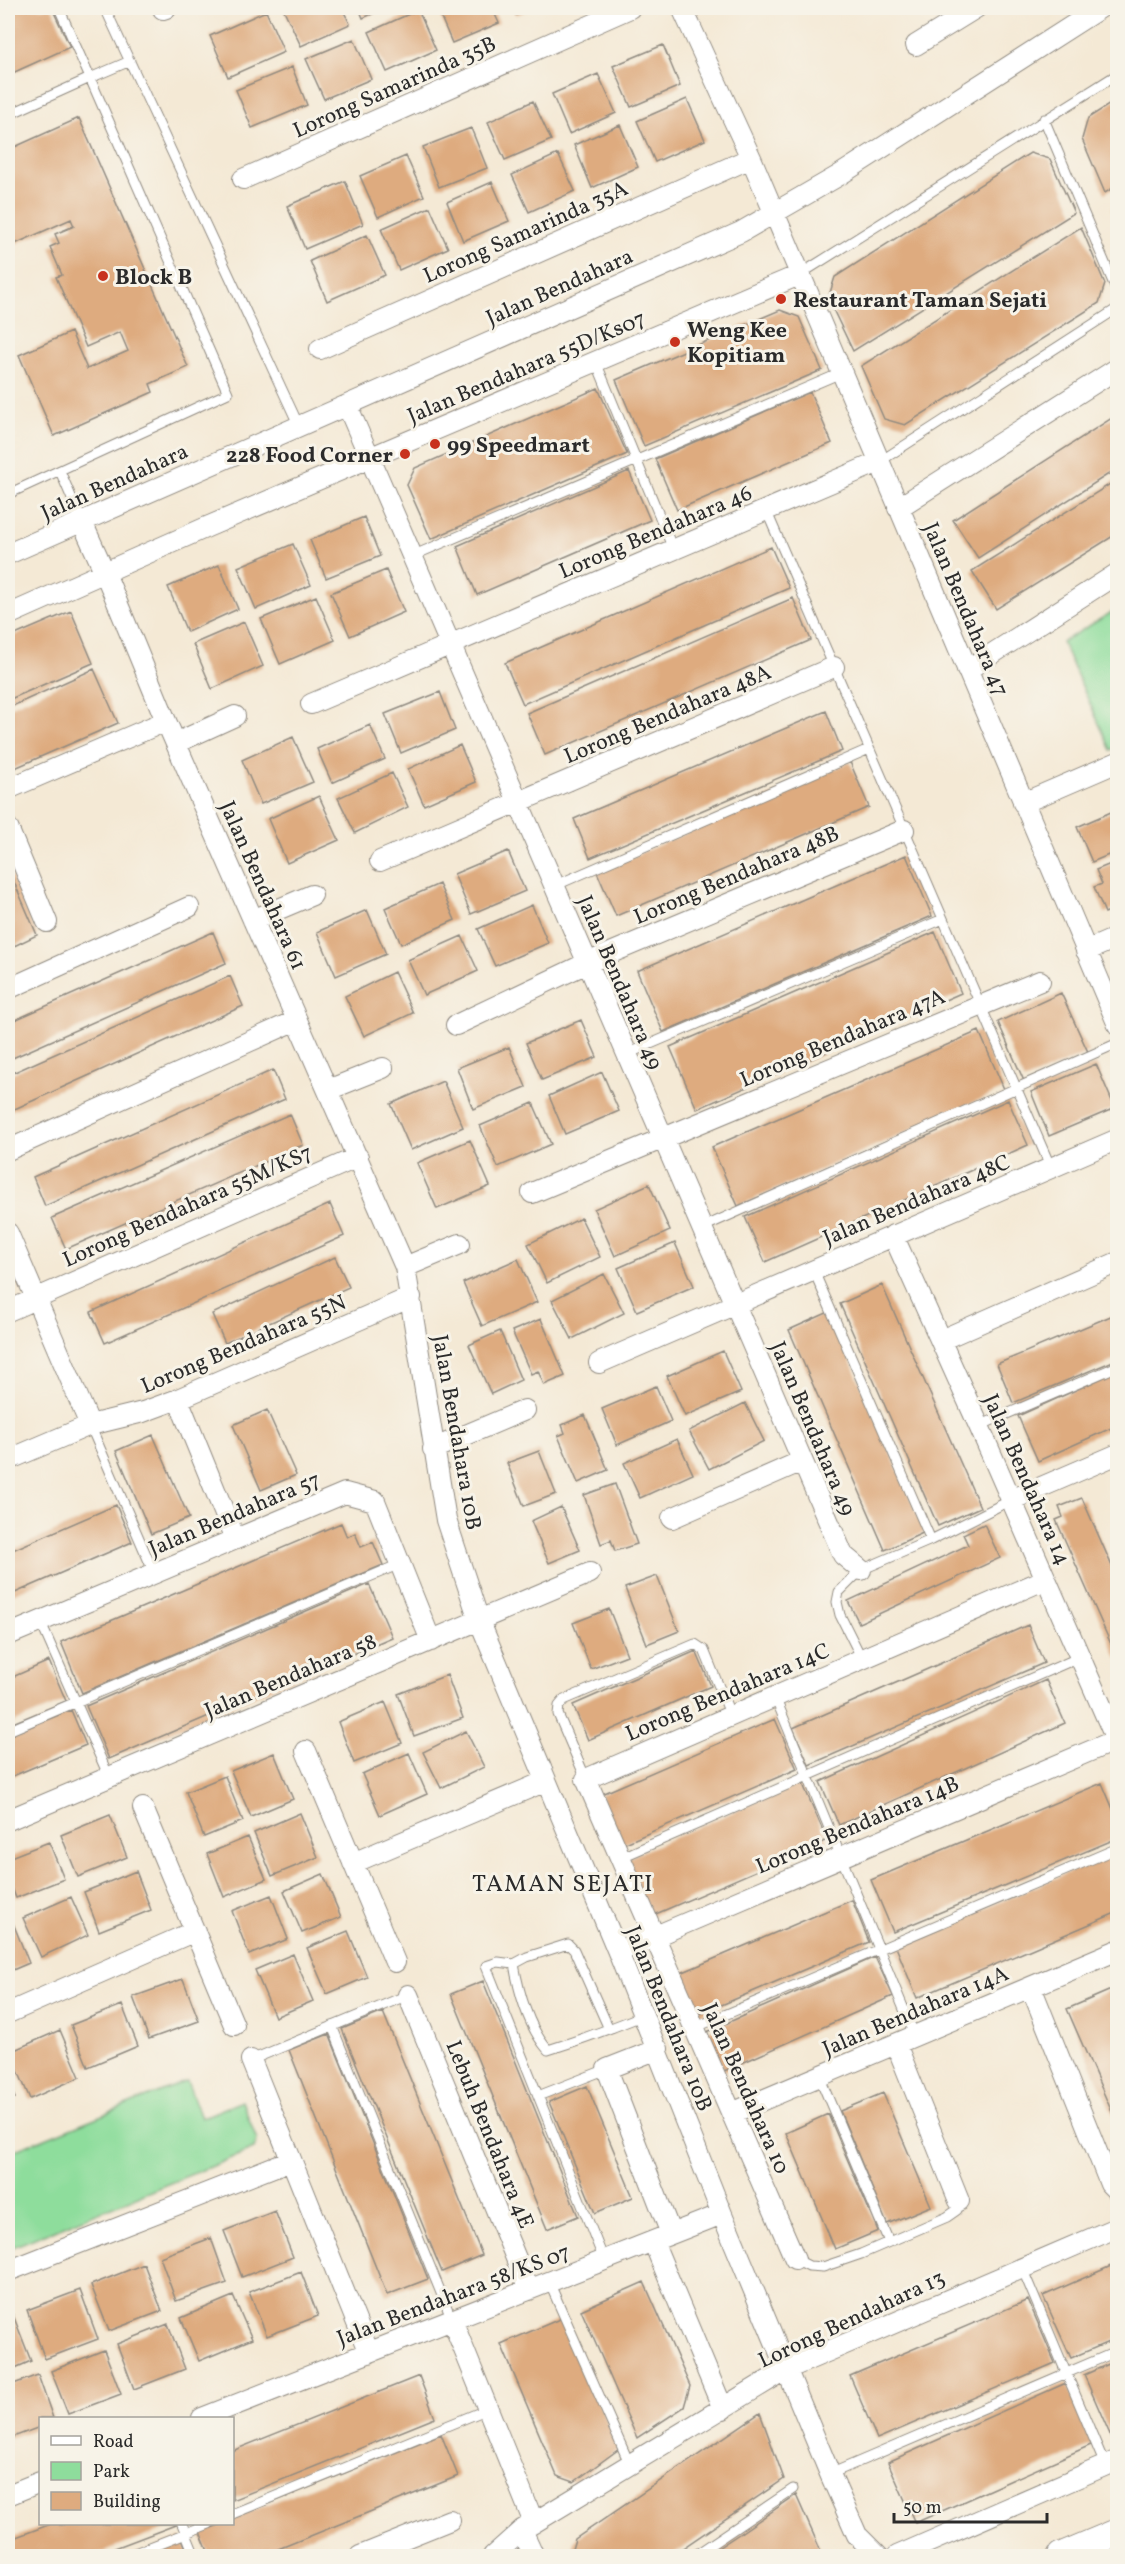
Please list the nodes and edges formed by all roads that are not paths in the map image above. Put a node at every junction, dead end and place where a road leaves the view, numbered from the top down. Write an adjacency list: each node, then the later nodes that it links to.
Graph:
1 (58, 8): 10 (lane)
2 (105, 8): 8 (lane)
3 (630, 8): 14 (street, Lorong Samarinda 35B)
4 (682, 8): 13 (street, Jalan Bendahara 47)
5 (976, 8): 7 (street)
6 (1101, 8): 15 (street, Jalan Bendahara)
7 (916, 45)
8 (130, 61): 10 (lane); 24 (lane)
9 (1118, 74): 12 (lane)
10 (90, 78): 11 (lane); 28 (lane)
11 (8, 115)
12 (1044, 118): 16 (lane); 17 (lane)
13 (751, 158): 15 (street, Jalan Bendahara 47); 19 (street, Lorong Samarinda 35A)
14 (243, 179)
15 (772, 212): 16 (street, Jalan Bendahara 47); 23 (street, Jalan Bendahara)
16 (799, 275): 20 (street, Jalan Bendahara 55D/Ks07); 22 (street, Jalan Bendahara 47)
17 (1118, 294)
18 (1118, 308): 27 (lane)
19 (320, 349)
20 (596, 362): 25 (street, Jalan Bendahara 55D/Ks07); 26 (lane)
21 (1118, 368): 30 (street)
22 (841, 373): 26 (lane); 27 (street, Jalan Bendahara 47)
23 (347, 405): 24 (street, Jalan Bendahara); 25 (street, Jalan Bendahara 49)
24 (299, 426): 32 (street, Jalan Bendahara)
25 (370, 459): 35 (street, Jalan Bendahara 49); 36 (street, Jalan Bendahara 55D/Ks07)
26 (636, 459): 33 (lane); 35 (lane)
27 (879, 462): 30 (street, Jalan Bendahara 47); 31 (street, Lorong Bendahara 46)
28 (60, 471): 29 (lane); 32 (lane)
29 (8, 494)
30 (898, 508): 41 (street, Jalan Bendahara 47)
31 (766, 510): 33 (street, Lorong Bendahara 46); 40 (lane)
32 (82, 522): 34 (street, Jalan Bendahara); 36 (street, Jalan Bendahara 61)
33 (673, 549): 39 (street, Lorong Bendahara 46)
34 (8, 554)
35 (412, 555): 39 (street, Jalan Bendahara 49)
36 (105, 573): 38 (street, Jalan Bendahara 55D/Ks07); 44 (street, Jalan Bendahara 61)
37 (1118, 573): 41 (street)
38 (8, 615)
39 (450, 644): 42 (street, Lorong Bendahara 46); 49 (street, Jalan Bendahara 49)
40 (834, 667): 46 (lane); 49 (street, Lorong Bendahara 48A)
41 (967, 670): 50 (street, Jalan Bendahara 47)
42 (311, 704)
43 (235, 716): 45 (street)
44 (166, 721): 45 (street, Jalan Bendahara 61); 48 (street)
45 (176, 743): 58 (street, Jalan Bendahara 61)
46 (869, 749): 52 (lane); 54 (lane)
47 (1118, 762): 50 (street)
48 (8, 789)
49 (519, 803): 53 (street, Lorong Bendahara 48A); 54 (street, Jalan Bendahara 49)
50 (1023, 803): 61 (street, Jalan Bendahara 47)
51 (8, 828): 59 (street)
52 (904, 830): 57 (lane); 62 (street, Lorong Bendahara 48B)
53 (380, 861)
54 (554, 886): 62 (street, Jalan Bendahara 49)
55 (312, 895): 58 (street)
56 (189, 907): 64 (street)
57 (943, 919): 65 (lane); 70 (lane)
58 (254, 920): 66 (street, Jalan Bendahara 61)
59 (47, 922)
60 (1118, 937): 61 (street)
61 (1086, 951): 68 (street, Jalan Bendahara 47)
62 (587, 963): 67 (street, Lorong Bendahara 48B); 70 (street, Jalan Bendahara 49)
63 (1040, 981): 65 (street, Lorong Bendahara 47A)
64 (8, 989)
65 (980, 1006): 72 (lane); 74 (street, Lorong Bendahara 47A)
66 (297, 1020): 73 (street, Jalan Bendahara 61); 76 (street)
67 (456, 1025)
68 (1118, 1025)
69 (1118, 1043): 72 (lane)
70 (627, 1054): 74 (street, Jalan Bendahara 49)
71 (383, 1068): 73 (street)
72 (1016, 1088): 78 (lane); 80 (lane)
73 (328, 1090): 77 (street, Jalan Bendahara 61)
74 (663, 1138): 79 (street, Lorong Bendahara 47A); 80 (street, Jalan Bendahara 49)
75 (1118, 1139): 78 (street, Jalan Bendahara 48C)
76 (8, 1150)
77 (358, 1157): 85 (street, Jalan Bendahara 61); 88 (street, Lorong Bendahara 55M/KS7)
78 (1050, 1168): 82 (street, Jalan Bendahara 48C)
79 (532, 1193)
80 (701, 1228): 89 (street, Jalan Bendahara 49)
81 (8, 1233): 88 (street)
82 (893, 1235): 86 (street, Jalan Bendahara 48C); 91 (street, Jalan Bendahara 14)
83 (460, 1244): 85 (street)
84 (1118, 1262): 91 (street)
85 (405, 1267): 87 (street, Jalan Bendahara 10B)
86 (813, 1269): 89 (street, Jalan Bendahara 48C); 105 (lane)
87 (411, 1297): 94 (street, Lorong Bendahara 55N); 98 (street, Jalan Bendahara 10B)
88 (35, 1298): 90 (street, Lorong Bendahara 55M/KS7); 96 (street)
89 (734, 1303): 92 (street, Jalan Bendahara 48C); 101 (street, Jalan Bendahara 49)
90 (8, 1311)
91 (940, 1340): 97 (street, Jalan Bendahara 14)
92 (599, 1363)
93 (1118, 1365): 97 (lane)
94 (178, 1400): 96 (street, Lorong Bendahara 55N); 104 (street)
95 (525, 1410): 98 (street)
96 (90, 1425): 100 (street, Lorong Bendahara 55N); 108 (lane)
97 (979, 1426): 102 (street, Jalan Bendahara 14)
98 (433, 1449): 111 (street, Jalan Bendahara 10B)
99 (1118, 1454): 102 (street)
100 (8, 1460)
101 (802, 1461): 103 (street); 107 (street, Jalan Bendahara 49)
102 (1011, 1500): 105 (lane); 110 (street, Jalan Bendahara 14)
103 (672, 1518)
104 (235, 1539): 106 (street, Jalan Bendahara 57); 108 (street, Jalan Bendahara 57)
105 (931, 1540): 107 (lane)
106 (402, 1563): 114 (street, Jalan Bendahara 57); 118 (lane)
107 (861, 1570): 116 (lane)
108 (154, 1573): 112 (street, Jalan Bendahara 57)
109 (591, 1573): 111 (street, Jalan Bendahara 58)
110 (1046, 1580): 115 (street, Jalan Bendahara 14); 116 (street, Lorong Bendahara 14C)
111 (479, 1620): 114 (street, Jalan Bendahara 58); 126 (street, Jalan Bendahara 10B)
112 (39, 1621): 113 (street, Jalan Bendahara 57); 118 (lane)
113 (8, 1635)
114 (431, 1641): 124 (street, Jalan Bendahara 58)
115 (1080, 1657): 121 (street, Jalan Bendahara 14); 123 (lane)
116 (862, 1659): 117 (street, Lorong Bendahara 14C)
117 (775, 1697): 119 (street, Lorong Bendahara 14C); 123 (lane)
118 (75, 1702): 120 (lane); 124 (lane)
119 (731, 1716): 125 (street, Lorong Bendahara 14C); 125 (lane)
120 (8, 1731)
121 (1117, 1741): 130 (street, Lorong Bendahara 14B)
122 (306, 1751): 132 (street)
123 (807, 1776): 130 (lane); 131 (lane)
124 (108, 1777): 128 (street, Jalan Bendahara 58)
125 (586, 1779): 131 (street)
126 (546, 1781): 132 (street); 137 (street, Jalan Bendahara 10B)
127 (142, 1808): 133 (street)
128 (8, 1820)
129 (1118, 1848): 135 (lane)
130 (841, 1857): 134 (street, Lorong Bendahara 14B); 135 (lane)
131 (620, 1858): 134 (street)
132 (353, 1863): 138 (street)
133 (195, 1931): 142 (street); 144 (street)
134 (655, 1936): 137 (street, Lorong Bendahara 14B); 146 (street, Jalan Bendahara 10)
135 (880, 1950): 146 (lane); 148 (lane)
136 (1117, 1951): 140 (street, Jalan Bendahara 14A)
137 (618, 1952): 143 (street, Jalan Bendahara 10B)
138 (395, 1962)
139 (514, 1965): 147 (lane); 147 (lane); 154 (lane)
140 (1031, 1987): 148 (street, Jalan Bendahara 14A); 157 (street)
141 (408, 1995): 145 (lane); 169 (street, Lebuh Bendahara 4E)
142 (8, 2013)
143 (644, 2015): 147 (lane); 150 (street, Jalan Bendahara 10B)
144 (234, 2025)
145 (332, 2026): 151 (lane); 170 (lane)
146 (694, 2028): 155 (street, Jalan Bendahara 10)
147 (609, 2029)
148 (915, 2036): 149 (street, Jalan Bendahara 14A)
149 (896, 2044): 153 (street, Jalan Bendahara 14A); 158 (street)
150 (658, 2049): 152 (street); 159 (street, Jalan Bendahara 10B)
151 (251, 2060): 156 (street)
152 (608, 2069): 154 (lane); 161 (street)
153 (819, 2076): 155 (street, Jalan Bendahara 14A); 163 (lane)
154 (538, 2096): 165 (lane)
155 (732, 2114): 164 (street, Jalan Bendahara 10)
156 (291, 2160): 167 (street); 172 (street)
157 (1118, 2192)
158 (959, 2201): 163 (lane)
159 (722, 2214): 161 (street, Jalan Bendahara 58/KS 07); 173 (street, Jalan Bendahara 10B)
160 (1118, 2227): 166 (street, Lorong Bendahara 13)
161 (671, 2234): 162 (street, Jalan Bendahara 58/KS 07)
162 (653, 2241): 165 (street, Jalan Bendahara 58/KS 07); 176 (street)
163 (889, 2242): 164 (lane)
164 (795, 2259)
165 (604, 2260): 168 (street, Jalan Bendahara 58/KS 07)
166 (1022, 2268): 173 (street, Lorong Bendahara 13); 174 (lane)
167 (8, 2271)
168 (549, 2282): 169 (street, Jalan Bendahara 58/KS 07); 179 (lane)
169 (529, 2290): 170 (street, Jalan Bendahara 58/KS 07)
170 (452, 2320): 172 (street, Jalan Bendahara 58/KS 07); 175 (street)
171 (1118, 2351): 174 (lane)
172 (369, 2353): 177 (street, Jalan Bendahara 58/KS 07)
173 (787, 2369): 176 (street, Lorong Bendahara 13); 180 (street, Jalan Bendahara 10B)
174 (1066, 2373): 178 (lane); 180 (lane)
175 (488, 2409): 184 (lane); 187 (street)
176 (723, 2409): 179 (street, Lorong Bendahara 13)
177 (205, 2417)
178 (1111, 2463): 199 (street)
179 (630, 2465): 187 (street, Lorong Bendahara 13)
180 (830, 2474): 190 (street, Jalan Bendahara 10B)
181 (39, 2482): 183 (street)
182 (793, 2489): 196 (lane)
183 (8, 2495)
184 (234, 2513)
185 (450, 2520): 193 (street)
186 (199, 2525): 188 (lane)
187 (528, 2527): 194 (street, Lorong Bendahara 13); 195 (street)
188 (184, 2528): 191 (lane); 192 (lane)
189 (1118, 2532): 200 (main road)
190 (857, 2535): 197 (street, Jalan Bendahara 10B); 198 (street, Jalan Bendahara 10B)
191 (127, 2556)
192 (195, 2556)
193 (360, 2556)
194 (493, 2556)
195 (534, 2556)
196 (694, 2556)
197 (856, 2556)
198 (878, 2556)
199 (897, 2556)
200 (1061, 2556)

